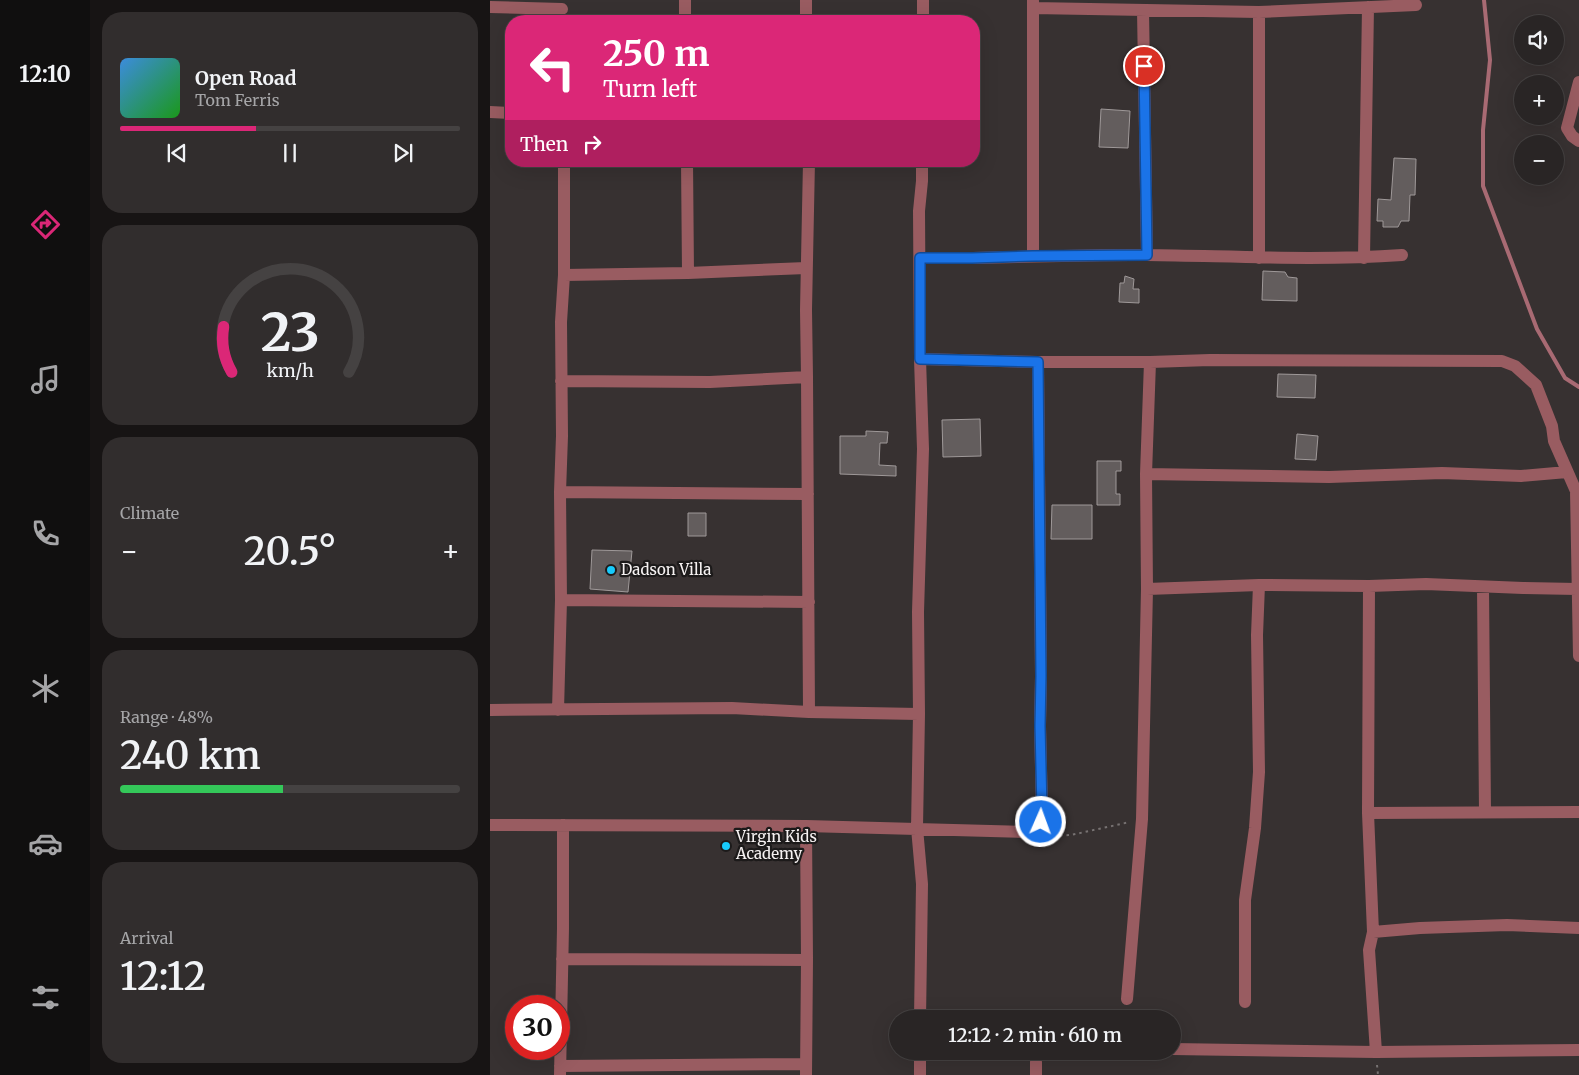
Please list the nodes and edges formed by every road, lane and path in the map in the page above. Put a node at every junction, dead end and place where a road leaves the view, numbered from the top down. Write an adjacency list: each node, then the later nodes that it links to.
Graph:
1 (685, 0): 11 (street)
2 (806, 0): 12 (street)
3 (923, 0): 13 (street)
4 (1033, 4): 9 (street); 24 (street)
5 (1416, 5): 7 (street)
6 (490, 7): 8 (street)
7 (1368, 7): 10 (street); 27 (street)
8 (562, 10)
9 (1143, 10): 10 (street); 22 (street)
10 (1259, 12): 26 (street)
11 (685, 15)
12 (806, 15)
13 (923, 15)
14 (1579, 82): 17 (street)
15 (490, 112): 16 (street)
16 (505, 113)
17 (1579, 141)
18 (564, 167): 30 (street)
19 (687, 167): 29 (street)
20 (809, 167): 28 (street)
21 (922, 167): 25 (street)
22 (1147, 255): 24 (street); 26 (street)
23 (1402, 255): 27 (street)
24 (1033, 256): 25 (street)
25 (920, 258): 31 (street)
26 (1259, 258): 27 (street)
27 (1364, 258)
28 (806, 268): 29 (street); 34 (street)
29 (688, 273): 30 (street)
30 (564, 275): 35 (street)
31 (920, 359): 32 (street); 51 (street)
32 (1038, 362): 33 (street); 60 (street)
33 (1150, 362): 36 (street); 37 (street)
34 (807, 377): 35 (street); 39 (street)
35 (561, 381): 38 (street)
36 (1567, 472): 37 (street); 44 (street)
37 (1146, 474): 43 (street)
38 (560, 492): 39 (street); 45 (street)
39 (808, 494): 46 (street)
40 (1259, 585): 41 (street); 43 (street); 66 (street)
41 (1369, 586): 42 (street); 54 (street)
42 (1482, 587): 44 (street); 52 (street)
43 (1148, 589): 55 (street)
44 (1577, 589): 47 (street)
45 (561, 600): 46 (street); 49 (street)
46 (809, 602): 50 (street)
47 (1579, 656)
48 (490, 710): 49 (street)
49 (558, 710): 50 (street)
50 (809, 712): 51 (street)
51 (918, 714): 59 (street)
52 (1485, 812): 53 (street); 54 (street)
53 (1579, 812)
54 (1368, 813): 62 (street)
55 (1142, 819): 60 (path); 65 (street)
56 (490, 825): 57 (street)
57 (563, 825): 58 (street); 63 (street)
58 (806, 826): 59 (street); 64 (street)
59 (917, 828): 60 (street); 67 (street)
60 (1034, 830)
61 (1579, 928): 62 (street)
62 (1373, 932): 70 (street)
63 (562, 959): 64 (street); 73 (street)
64 (807, 960): 74 (street)
65 (1127, 999)
66 (1245, 1002)
67 (920, 1010)
68 (1181, 1049): 70 (street)
69 (1579, 1050): 70 (street)
70 (1376, 1052)
71 (920, 1060): 75 (street)
72 (1036, 1062): 76 (street)
73 (560, 1070): 74 (street)
74 (806, 1070)
75 (920, 1075)
76 (1036, 1075)

